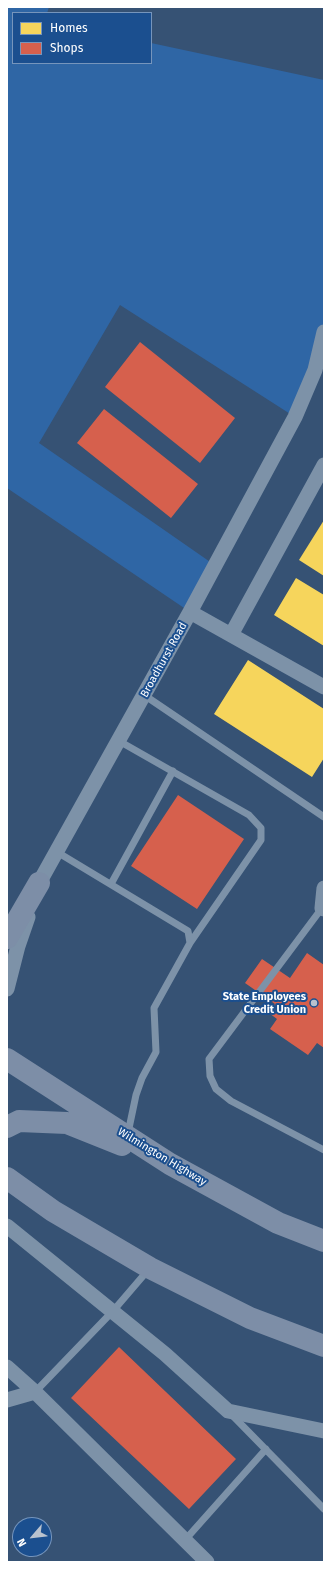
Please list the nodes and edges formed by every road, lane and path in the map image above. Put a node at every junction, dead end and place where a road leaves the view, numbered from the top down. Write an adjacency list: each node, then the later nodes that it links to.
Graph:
1 (324, 332): 3 (street, Broadhurst Road)
2 (324, 465): 4 (street)
3 (190, 612): 4 (street); 6 (street, Broadhurst Road)
4 (231, 635): 5 (street)
5 (324, 687)
6 (144, 695): 7 (street, Broadhurst Road); 9 (lane)
7 (119, 741): 8 (lane); 10 (street, Broadhurst Road)
8 (173, 771): 12 (lane); 16 (lane)
9 (324, 817)
10 (57, 852): 11 (street, Broadhurst Road); 12 (lane)
11 (39, 883): 15 (main road); 17 (street, Broadhurst Road)
12 (111, 884): 16 (lane)
13 (324, 888): 14 (street)
14 (323, 908): 21 (lane)
15 (7, 938)
16 (190, 943): 20 (lane)
17 (7, 989)
18 (7, 1059): 20 (main road, Wilmington Highway)
19 (7, 1127): 22 (main road)
20 (127, 1138): 22 (main road, Wilmington Highway)
21 (324, 1150)
22 (170, 1164): 25 (main road, Wilmington Highway)
23 (7, 1178): 26 (main road)
24 (9, 1232): 27 (street)
25 (324, 1242)
26 (150, 1268): 27 (lane); 28 (main road)
27 (113, 1312): 30 (lane); 32 (street)
28 (324, 1346)
29 (7, 1367): 30 (street)
30 (35, 1392): 31 (street); 36 (street)
31 (7, 1400)
32 (228, 1411): 33 (street); 34 (lane)
33 (324, 1431)
34 (266, 1449): 35 (lane); 36 (lane)
35 (324, 1509)
36 (185, 1540): 37 (street)
37 (207, 1562)

